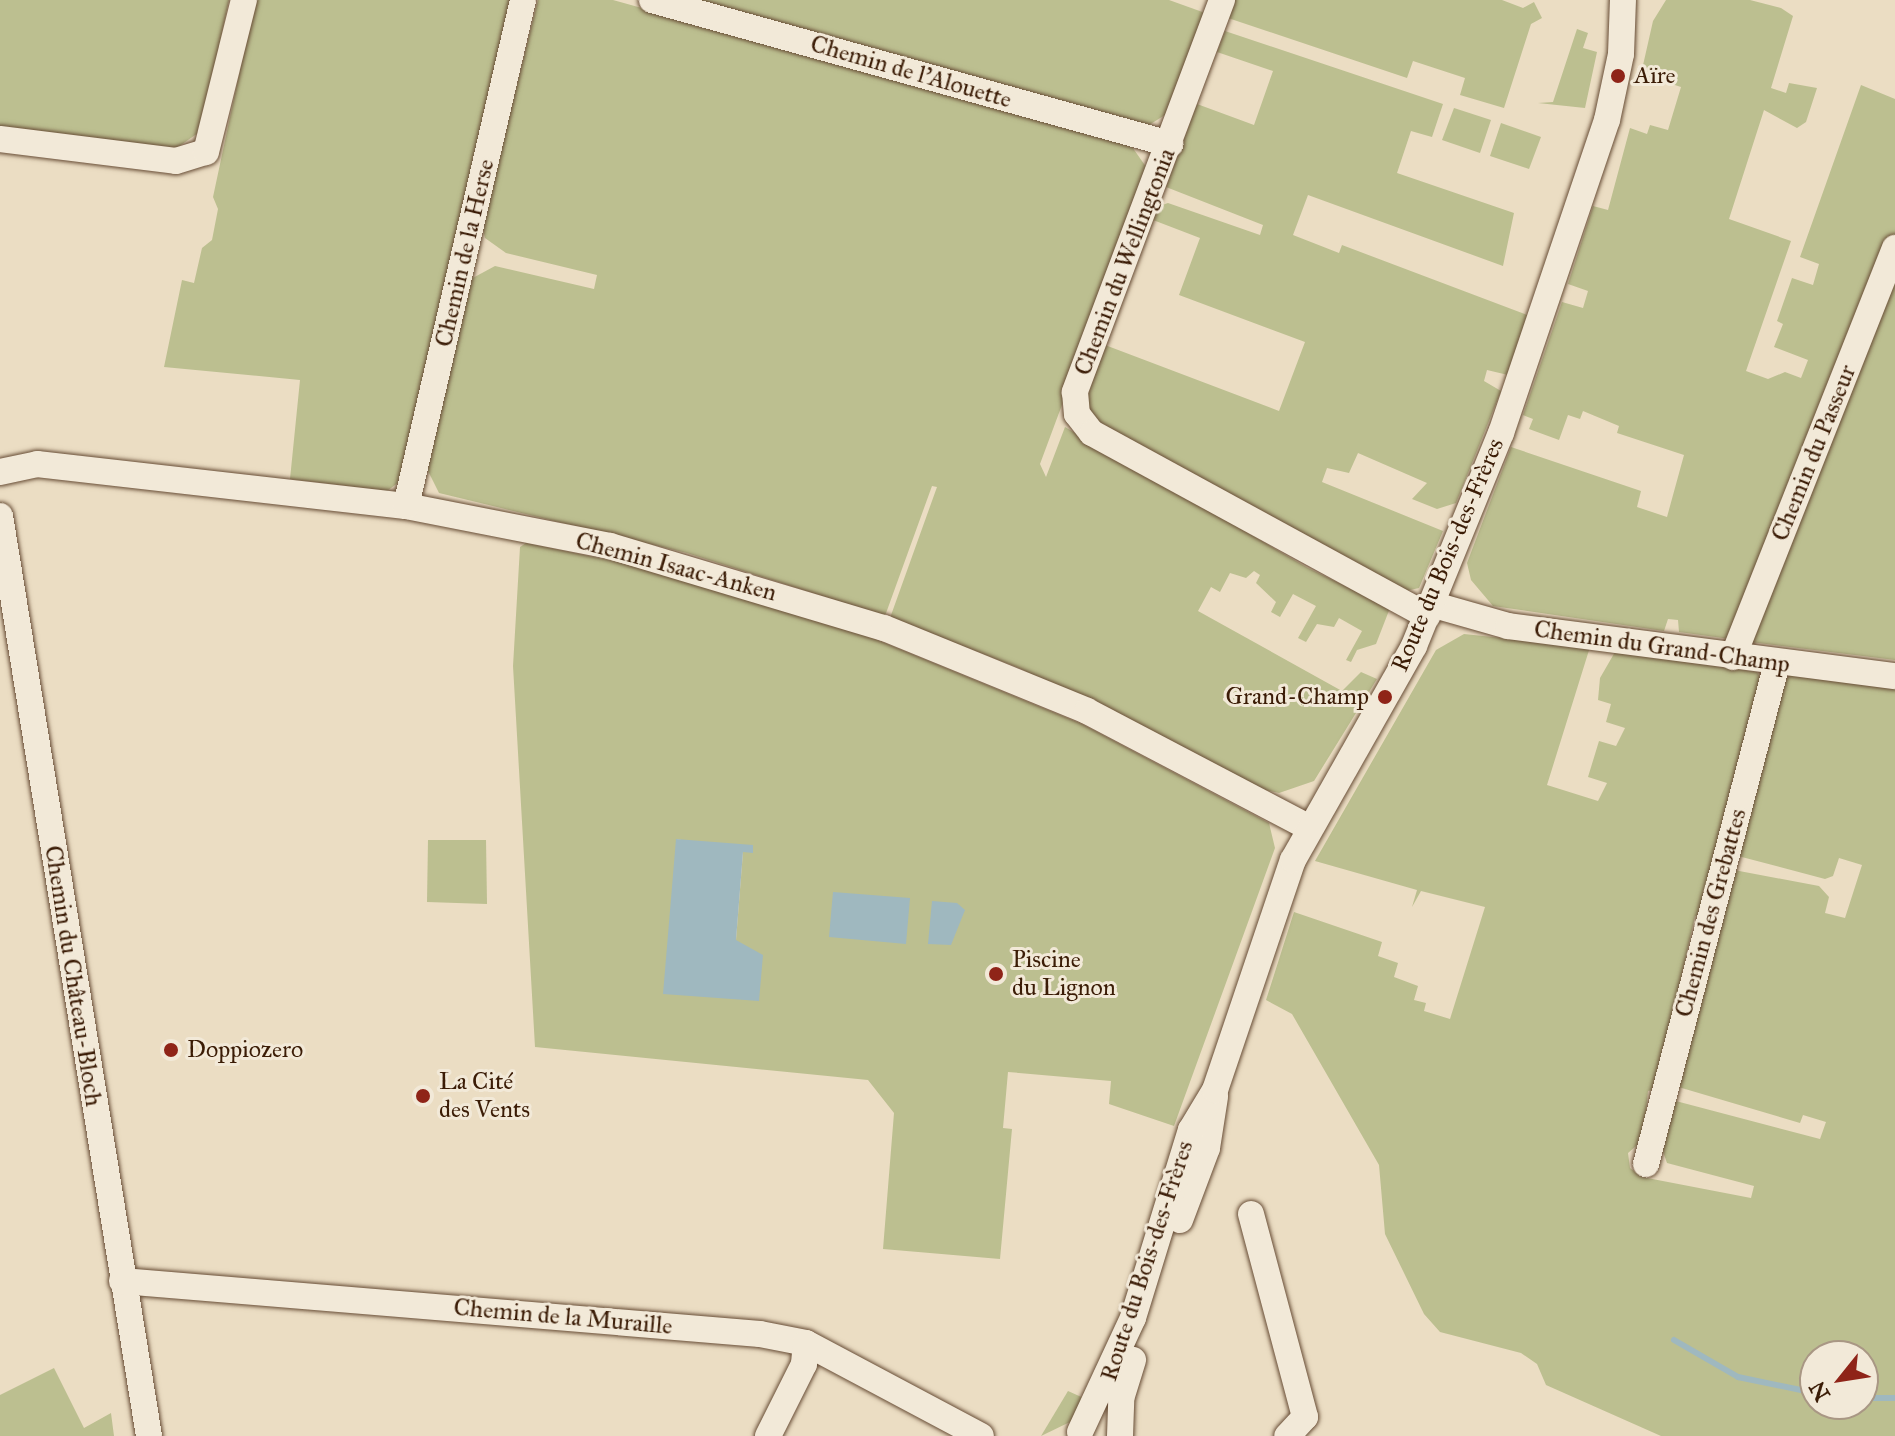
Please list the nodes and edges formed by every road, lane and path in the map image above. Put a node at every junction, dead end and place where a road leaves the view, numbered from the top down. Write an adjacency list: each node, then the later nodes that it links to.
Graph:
1 (244, 0): 8 (street)
2 (523, 0): 12 (street, Chemin de la Herse)
3 (652, 0): 9 (street, Chemin de l'Alouette)
4 (1222, 0): 9 (street, Chemin du Wellingtonia)
5 (1623, 0): 7 (street, Route du Bois-des-Frères)
6 (1644, 0): 7 (street)
7 (1624, 32): 14 (street, Route du Bois-des-Frères)
8 (0, 139)
9 (1170, 144): 14 (street, Chemin du Wellingtonia)
10 (1895, 248): 15 (street, Chemin du Passeur)
11 (0, 472): 12 (street, Chemin Isaac-Anken)
12 (406, 506): 18 (street, Chemin Isaac-Anken)
13 (0, 516): 22 (street, Chemin du Château-Bloch)
14 (1429, 610): 15 (street, Chemin du Grand-Champ); 18 (street, Route du Bois-des-Frères)
15 (1733, 657): 16 (street, Chemin du Grand-Champ)
16 (1777, 663): 17 (street, Chemin du Grand-Champ); 20 (street, Chemin des Grebattes)
17 (1895, 676)
18 (1308, 827): 19 (street, Route du Bois-des-Frères)
19 (1215, 1090): 24 (street, Route du Bois-des-Frères); 28 (street, Route du Bois-des-Frères)
20 (1646, 1164)
21 (1251, 1214): 29 (street)
22 (122, 1281): 23 (street, Chemin de la Muraille); 25 (street, Chemin du Château-Bloch)
23 (806, 1343): 26 (street); 27 (street, Chemin de la Muraille)
24 (1083, 1435)
25 (149, 1436)
26 (768, 1436)
27 (981, 1436)
28 (1120, 1436)
29 (1287, 1436)

